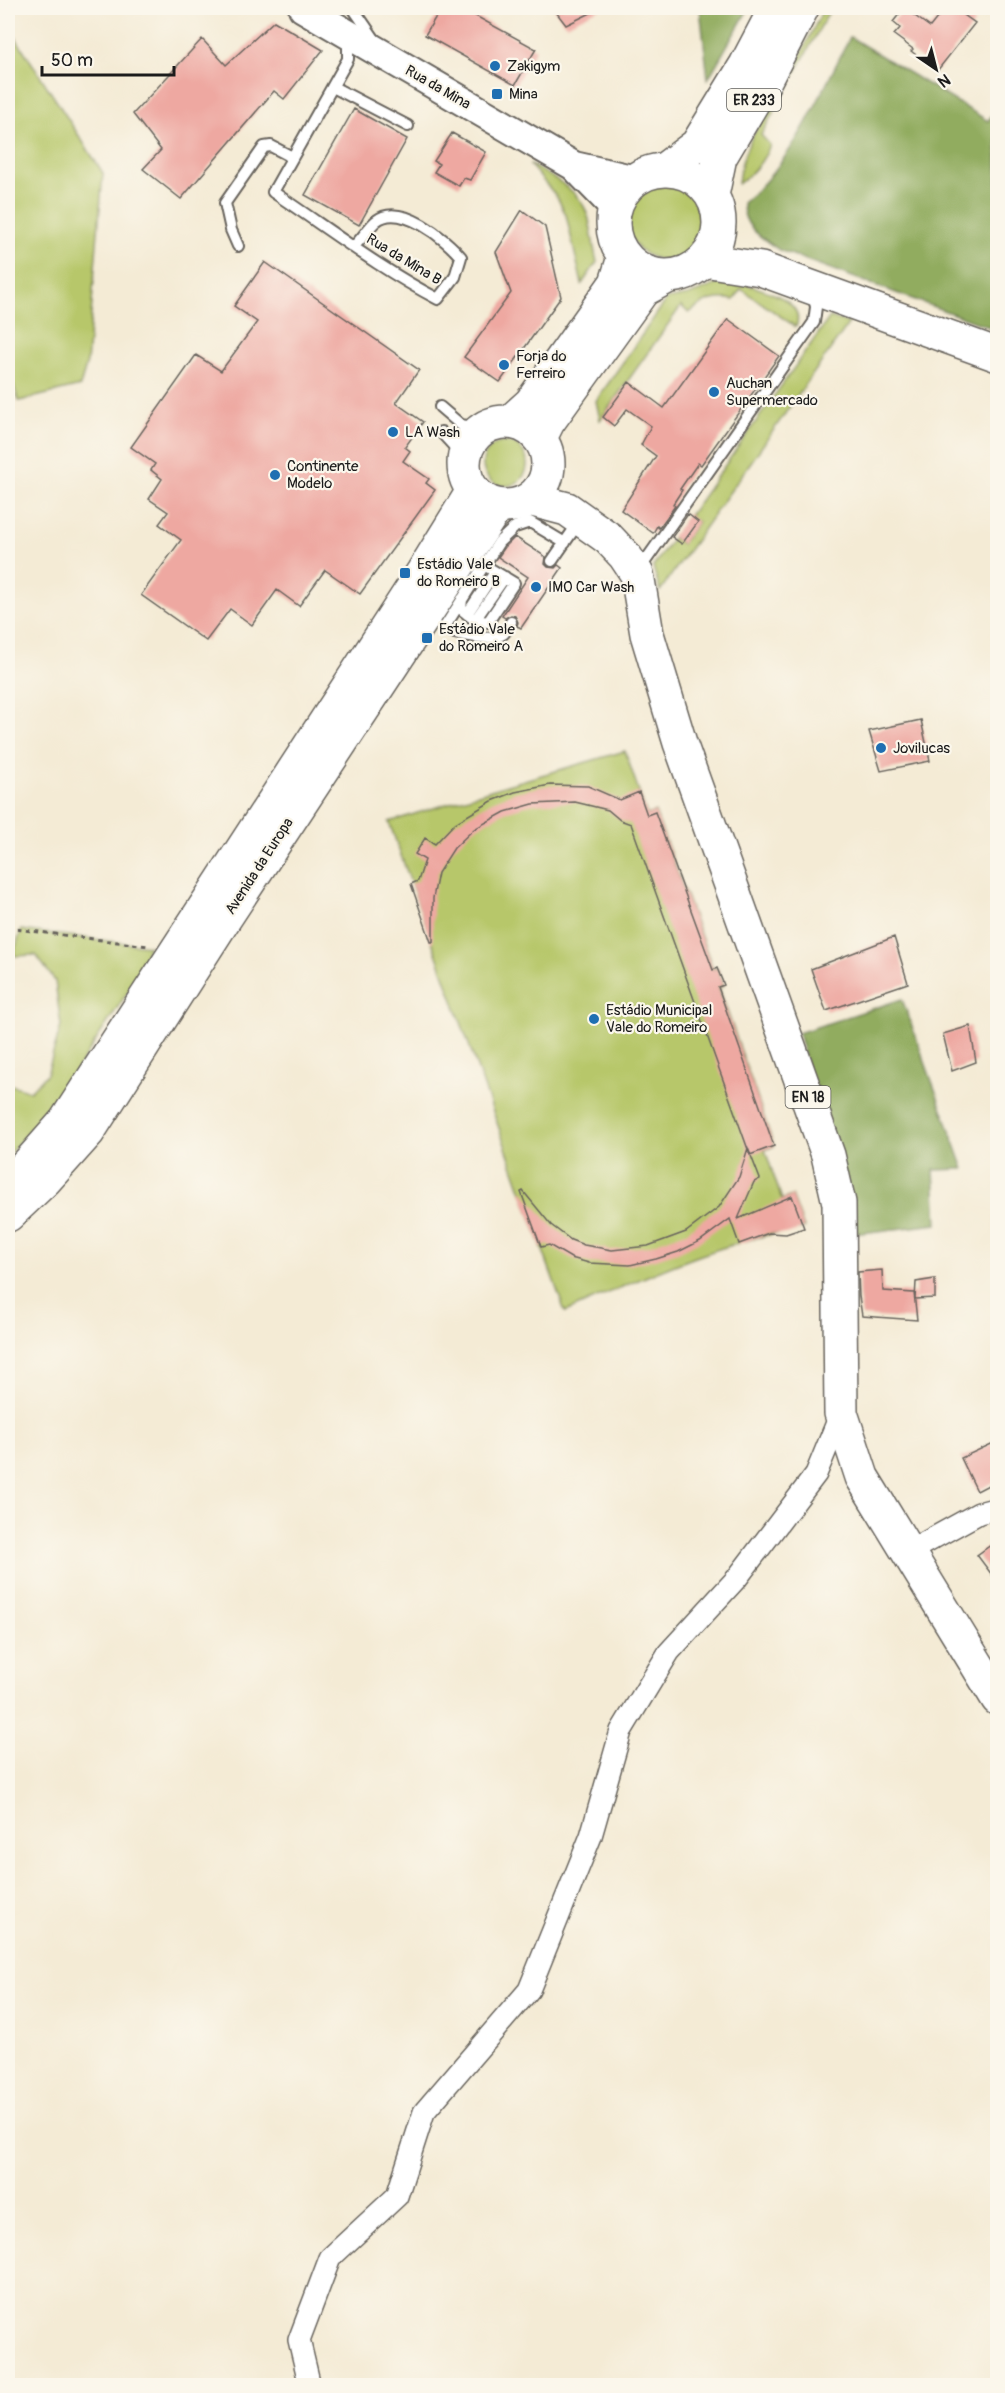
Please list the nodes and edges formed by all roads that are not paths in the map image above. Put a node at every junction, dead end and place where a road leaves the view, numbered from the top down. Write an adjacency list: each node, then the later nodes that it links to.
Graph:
1 (303, 8): 4 (main road, Rua da Mina)
2 (776, 8): 9 (main road, ER 233)
3 (802, 8): 10 (main road, ER 233)
4 (361, 41): 5 (lane, Rua da Mina B); 8 (main road, Rua da Mina)
5 (333, 87): 6 (lane); 7 (lane, Rua da Mina B)
6 (408, 126)
7 (292, 158): 13 (lane); 14 (lane, Rua da Mina B)
8 (574, 166): 9 (main road); 11 (main road)
9 (650, 175): 10 (main road); 11 (main road)
10 (712, 195): 12 (main road)
11 (615, 208): 15 (main road)
12 (719, 227): 16 (main road); 17 (main road)
13 (238, 246)
14 (354, 246): 14 (lane, Rua da Mina B)
15 (624, 257): 18 (main road); 22 (main road)
16 (704, 261): 17 (main road); 18 (main road)
17 (761, 269): 19 (main road)
18 (667, 277): 24 (main road)
19 (812, 287): 20 (main road); 32 (lane)
20 (998, 355)
21 (440, 407): 22 (lane)
22 (496, 425): 24 (main road); 25 (main road)
23 (441, 432): 25 (lane)
24 (540, 438): 26 (main road)
25 (464, 457): 27 (main road)
26 (538, 487): 27 (main road); 28 (main road, EN 18)
27 (485, 498): 36 (main road, Avenida da Europa); 37 (main road, Avenida da Europa)
28 (571, 524): 29 (lane); 30 (lane); 32 (main road, EN 18)
29 (552, 561)
30 (484, 565): 31 (lane); 33 (lane)
31 (500, 574): 34 (lane); 34 (lane)
32 (637, 574): 38 (main road, EN 18)
33 (462, 599): 34 (lane); 35 (lane)
34 (471, 617)
35 (511, 622)
36 (8, 1183)
37 (8, 1215)
38 (841, 1413): 40 (main road, EN 18); 42 (street)
39 (998, 1508): 40 (street)
40 (908, 1552): 41 (main road, EN 18)
41 (998, 1699)
42 (310, 2385)

